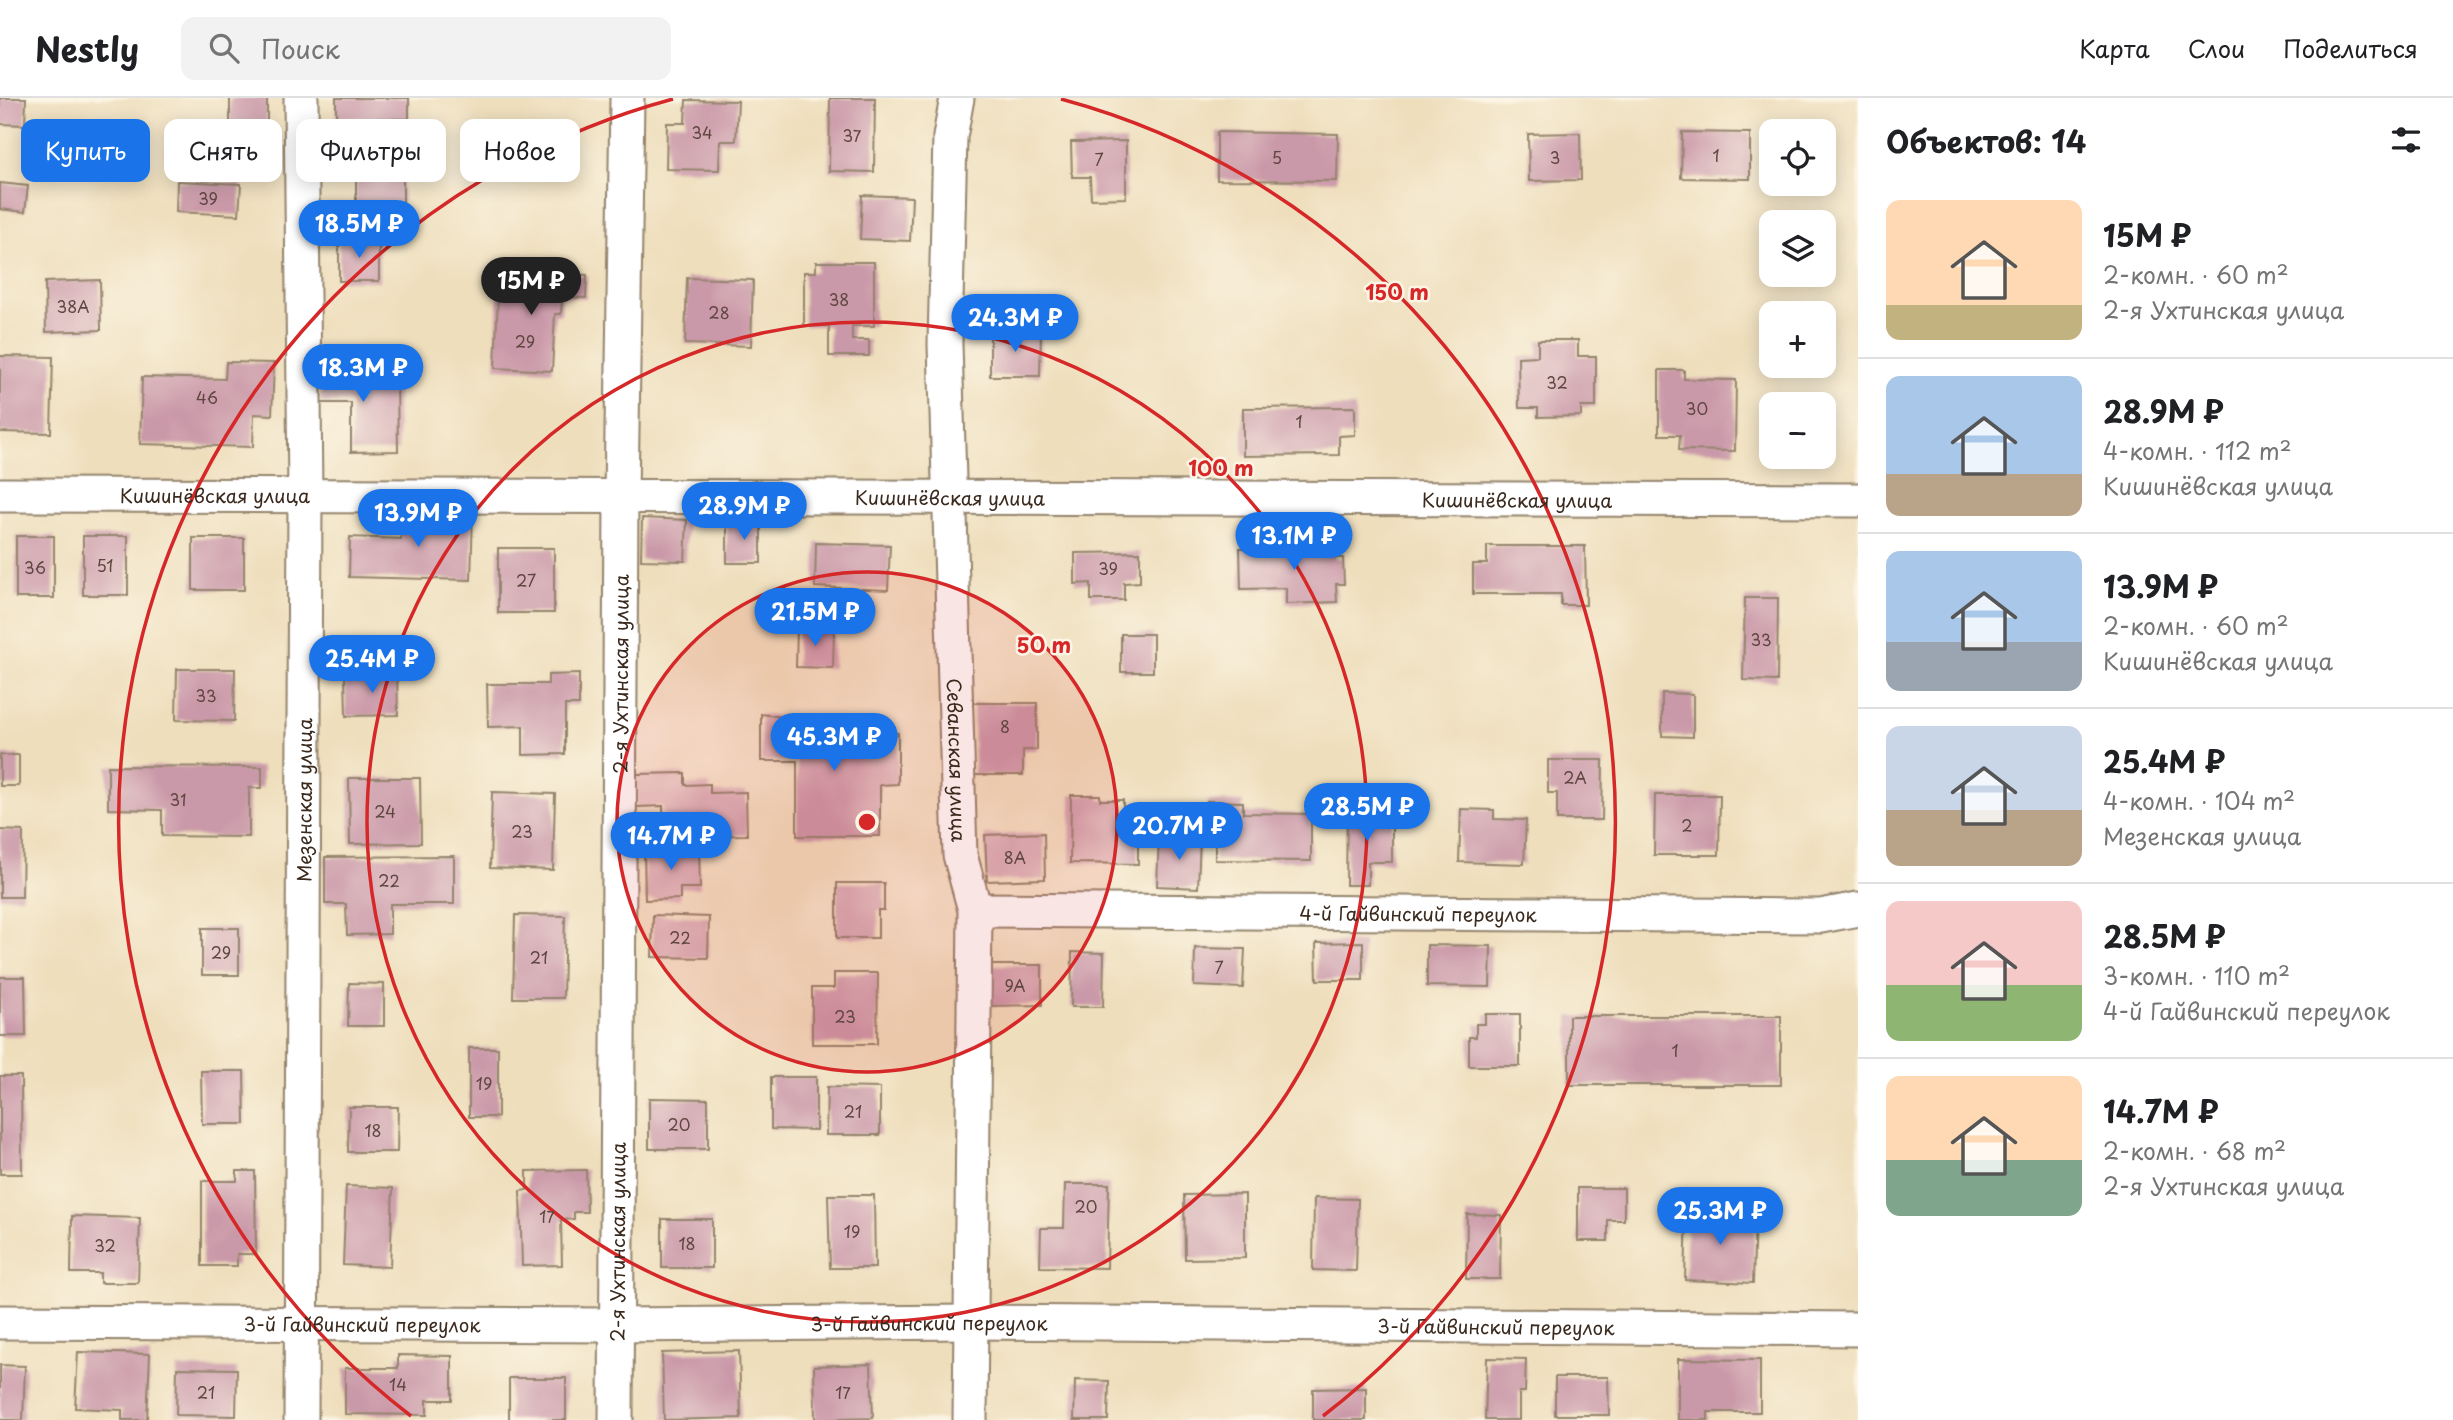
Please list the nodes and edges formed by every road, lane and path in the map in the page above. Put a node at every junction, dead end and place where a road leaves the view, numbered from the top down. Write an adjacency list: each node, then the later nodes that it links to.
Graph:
1 (301, 98): 4 (street, Мезенская улица)
2 (627, 98): 7 (street, 2-я Ухтинская улица)
3 (957, 98): 6 (street, Севанская улица)
4 (304, 494): 5 (street, Кишинёвская улица); 7 (street, Кишинёвская улица); 13 (street, Мезенская улица)
5 (0, 495)
6 (948, 495): 7 (street, Кишинёвская улица); 8 (street, Кишинёвская улица); 10 (street, Севанская улица)
7 (621, 497): 14 (street, 2-я Ухтинская улица)
8 (1858, 500)
9 (1858, 909): 10 (street, 4-й Гайвинский переулок)
10 (975, 910): 12 (street, Севанская улица)
11 (0, 1322): 13 (street, 3-й Гайвинский переулок)
12 (972, 1322): 14 (street, 3-й Гайвинский переулок); 15 (street, 3-й Гайвинский переулок); 18 (street, Севанская улица)
13 (302, 1325): 14 (street, 3-й Гайвинский переулок); 16 (street, Мезенская улица)
14 (615, 1325): 17 (street, 2-я Ухтинская улица)
15 (1858, 1329)
16 (301, 1420)
17 (616, 1420)
18 (970, 1420)

